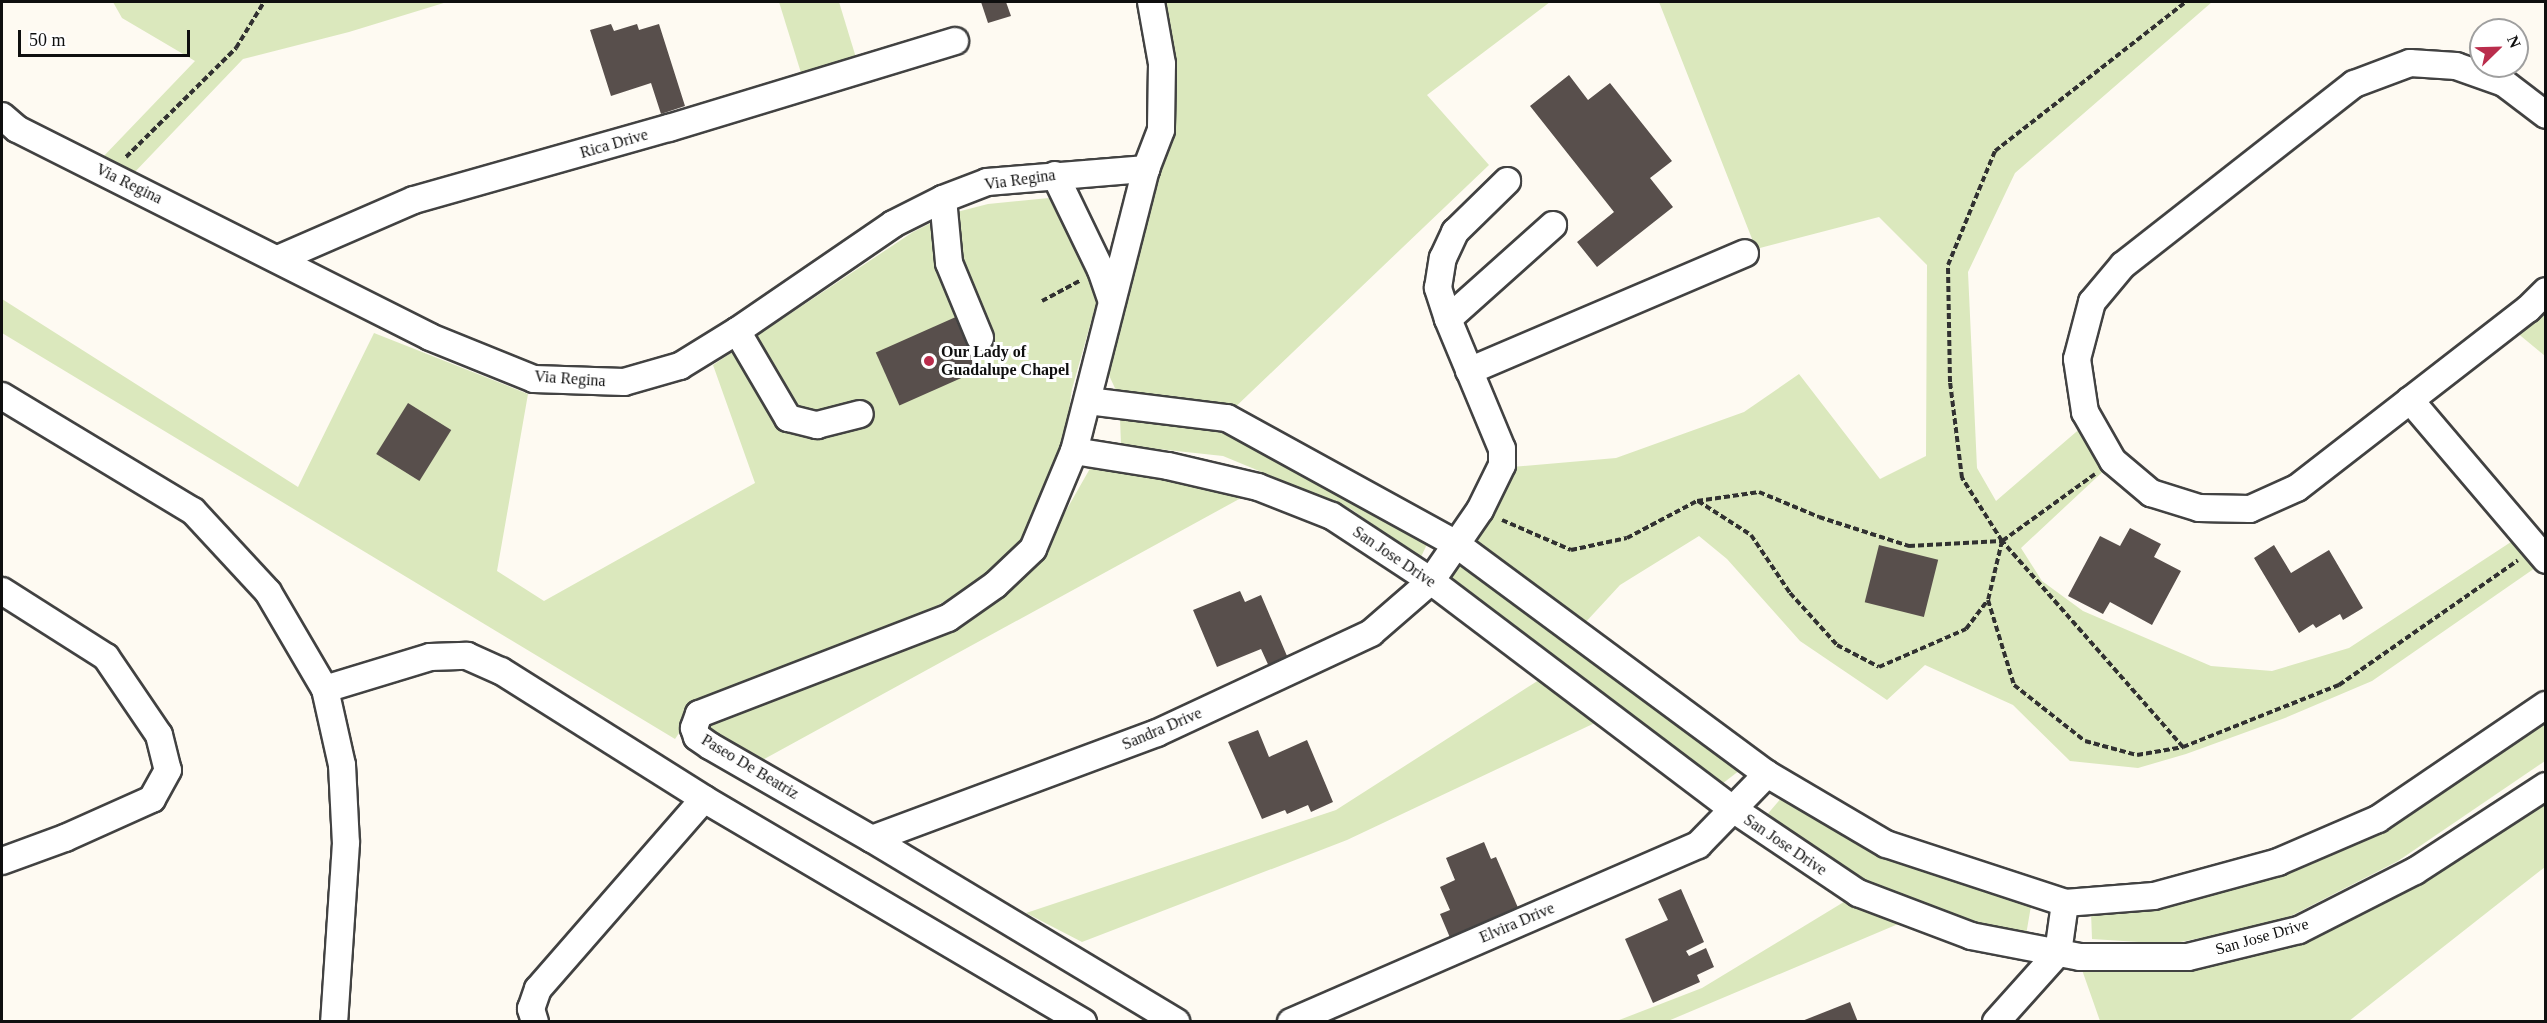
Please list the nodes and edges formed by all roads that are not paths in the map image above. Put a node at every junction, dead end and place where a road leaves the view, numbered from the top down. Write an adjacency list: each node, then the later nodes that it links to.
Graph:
1 (1151, 2): 5 (street)
2 (955, 41): 11 (street, Rica Drive)
3 (2546, 115): 19 (street)
4 (2, 116): 11 (street, Via Regina)
5 (1146, 169): 6 (street, Via Regina); 13 (street)
6 (1055, 175): 8 (street, Via Regina); 13 (street)
7 (1507, 181): 14 (street, Sandra Drive)
8 (943, 199): 15 (street, Via Regina); 16 (street)
9 (1552, 225): 14 (street)
10 (1745, 253): 17 (street)
11 (278, 259): 15 (street, Via Regina)
12 (2546, 291): 19 (street)
13 (1111, 299): 20 (street)
14 (1448, 319): 17 (street, Sandra Drive)
15 (737, 331): 21 (street)
16 (980, 338)
17 (1469, 371): 23 (street, Sandra Drive)
18 (2, 396): 27 (street)
19 (2410, 400): 24 (street)
20 (1088, 401): 22 (street); 23 (street)
21 (860, 414)
22 (1074, 451): 25 (street, San Jose Drive); 33 (street, Paseo De Beatriz)
23 (1456, 544): 25 (street, Sandra Drive); 29 (street)
24 (2540, 554)
25 (1431, 580): 32 (street, San Jose Drive); 33 (street, Sandra Drive)
26 (2, 591): 34 (street)
27 (325, 689): 31 (street); 37 (street)
28 (2546, 705): 35 (street)
29 (1767, 774): 32 (street, Elvira Drive); 35 (street)
30 (2546, 786): 36 (street, San Jose Drive)
31 (704, 799): 38 (street); 39 (street)
32 (1733, 809): 36 (street, San Jose Drive); 41 (street, Elvira Drive)
33 (872, 839): 40 (street, Paseo De Beatriz)
34 (2, 861)
35 (2065, 903): 36 (street)
36 (2058, 953): 42 (street)
37 (334, 1022)
38 (535, 1022)
39 (1083, 1022)
40 (1176, 1022)
41 (1291, 1022)
42 (1996, 1022)

